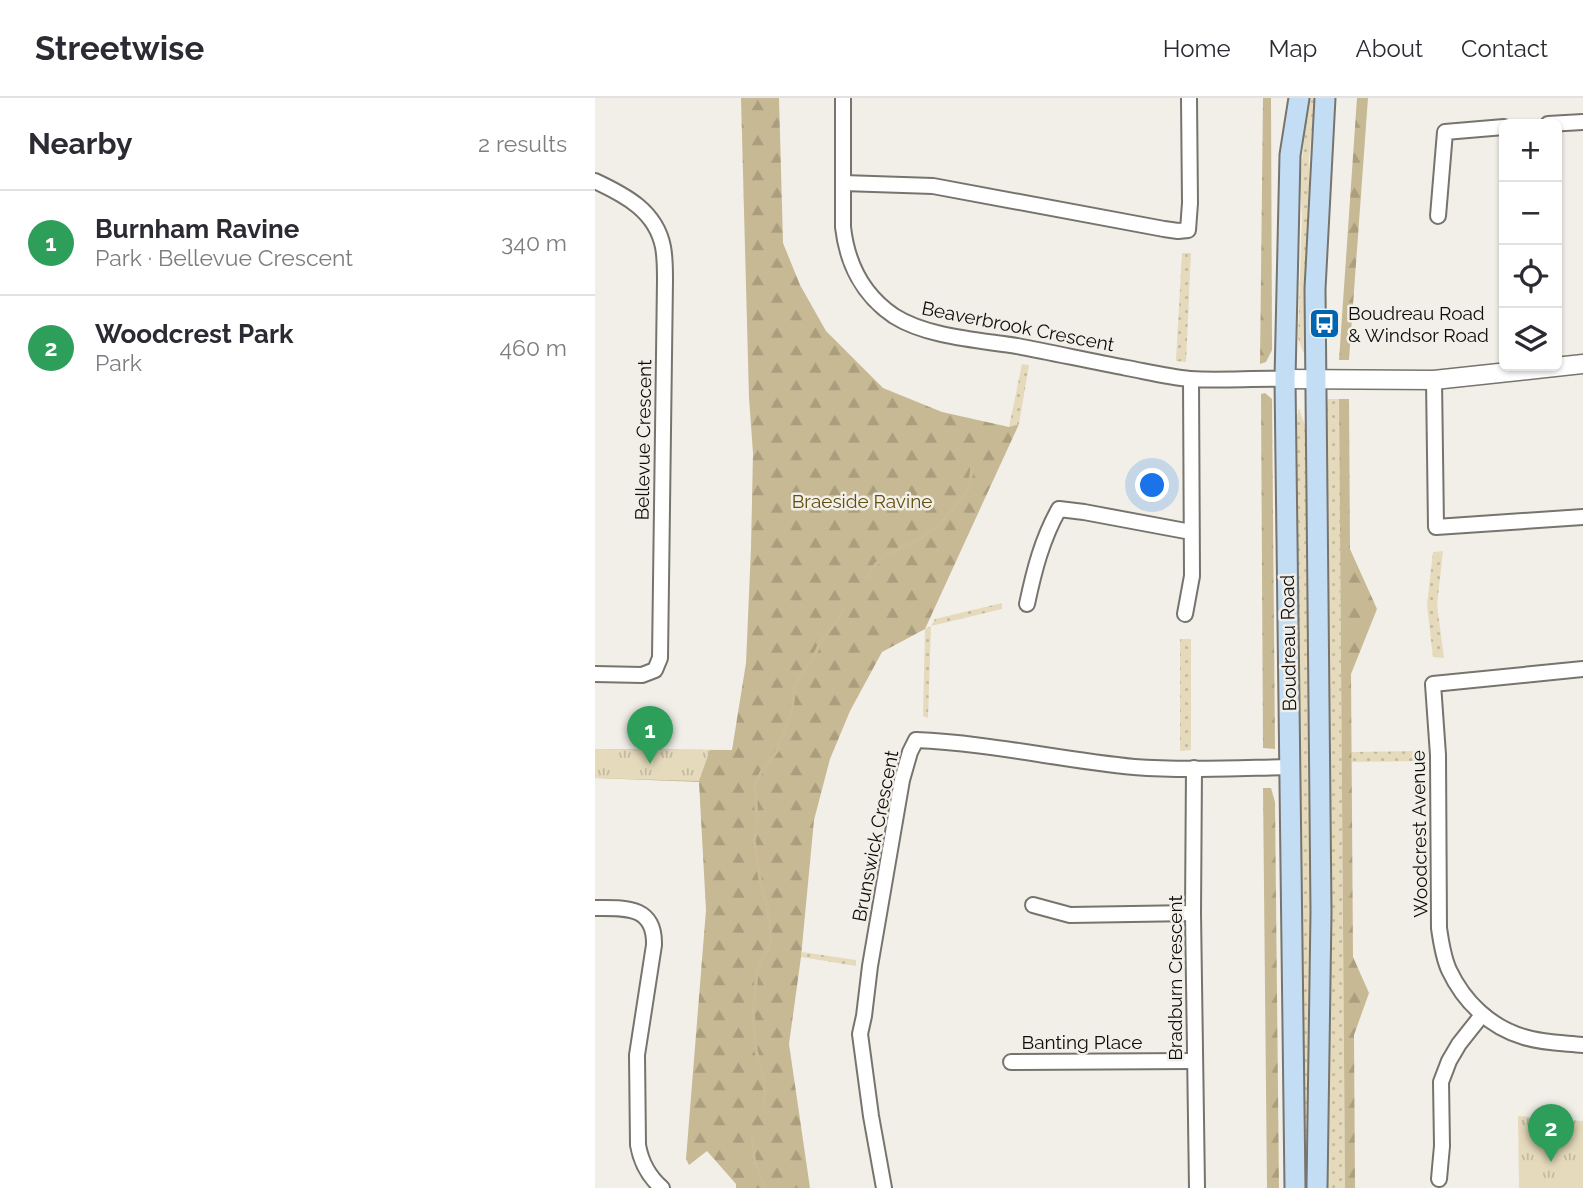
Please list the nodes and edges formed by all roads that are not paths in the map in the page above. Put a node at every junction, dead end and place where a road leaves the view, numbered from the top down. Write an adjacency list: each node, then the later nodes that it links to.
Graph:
1 (843, 98): 9 (street, Beaverbrook Crescent)
2 (1189, 98): 9 (street)
3 (1299, 98): 13 (main road, Boudreau Road)
4 (1325, 98): 14 (main road, Boudreau Road)
5 (1583, 122): 6 (street)
6 (1562, 123)
7 (1499, 128): 10 (street)
8 (595, 181): 21 (street, Bellevue Crescent)
9 (843, 184): 12 (street, Beaverbrook Crescent)
10 (1438, 216)
11 (1583, 364): 15 (street)
12 (1191, 379): 13 (street, Beaverbrook Crescent); 17 (street)
13 (1286, 379): 14 (street); 22 (main road, Boudreau Road)
14 (1317, 380): 15 (street); 36 (main road, Boudreau Road)
15 (1434, 380): 16 (street)
16 (1583, 517)
17 (1191, 533): 18 (street); 19 (street)
18 (1027, 604)
19 (1185, 614)
20 (1583, 669): 27 (street, Woodcrest Avenue)
21 (595, 674)
22 (1290, 767): 23 (street, Brunswick Crescent); 35 (main road, Boudreau Road)
23 (1193, 768): 26 (street, Bradburn Crescent); 33 (street, Brunswick Crescent)
24 (1033, 905): 26 (street)
25 (595, 908): 32 (street)
26 (1193, 913): 29 (street, Bradburn Crescent)
27 (1482, 1016): 28 (street, Woodcrest Avenue); 31 (street)
28 (1583, 1045)
29 (1194, 1061): 30 (street, Banting Place); 34 (street, Bradburn Crescent)
30 (1011, 1062)
31 (1439, 1178)
32 (662, 1188)
33 (884, 1188)
34 (1197, 1188)
35 (1295, 1188)
36 (1317, 1188)

